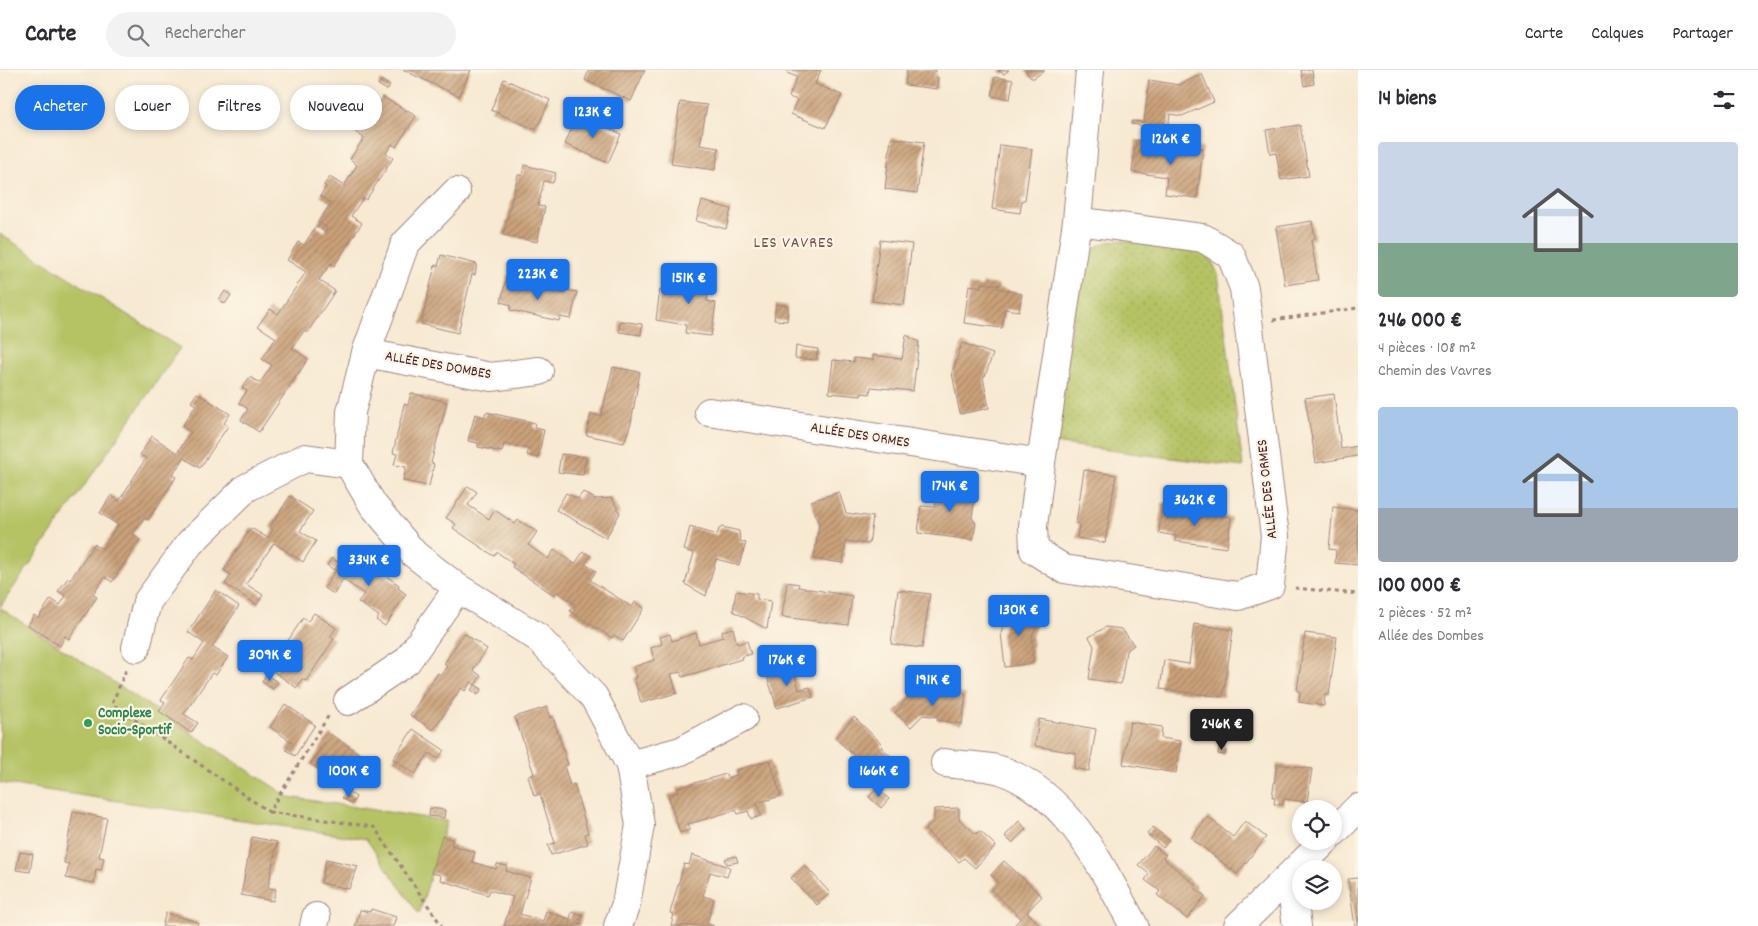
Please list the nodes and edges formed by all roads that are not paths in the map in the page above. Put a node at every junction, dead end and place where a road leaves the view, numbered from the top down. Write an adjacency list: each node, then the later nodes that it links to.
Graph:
1 (1090, 70): 3 (street)
2 (456, 192): 4 (street, ALLÉE DES DOMBES)
3 (1078, 221): 8 (street); 8 (street, ALLÉE DES ORMES)
4 (366, 353): 5 (street, ALLÉE DES DOMBES); 7 (street, ALLÉE DES DOMBES)
5 (539, 371)
6 (709, 412): 8 (street, ALLÉE DES ORMES)
7 (349, 464): 9 (street); 10 (street)
8 (1041, 464)
9 (458, 588): 11 (street); 14 (street)
10 (136, 648)
11 (348, 701)
12 (743, 718): 14 (street)
13 (945, 763): 20 (street)
14 (630, 765): 19 (street)
15 (1358, 808): 16 (street)
16 (1342, 824)
17 (1315, 850): 18 (street)
18 (1290, 876): 21 (street); 22 (street)
19 (618, 926)
20 (1134, 926)
21 (1238, 926)
22 (1297, 926)

